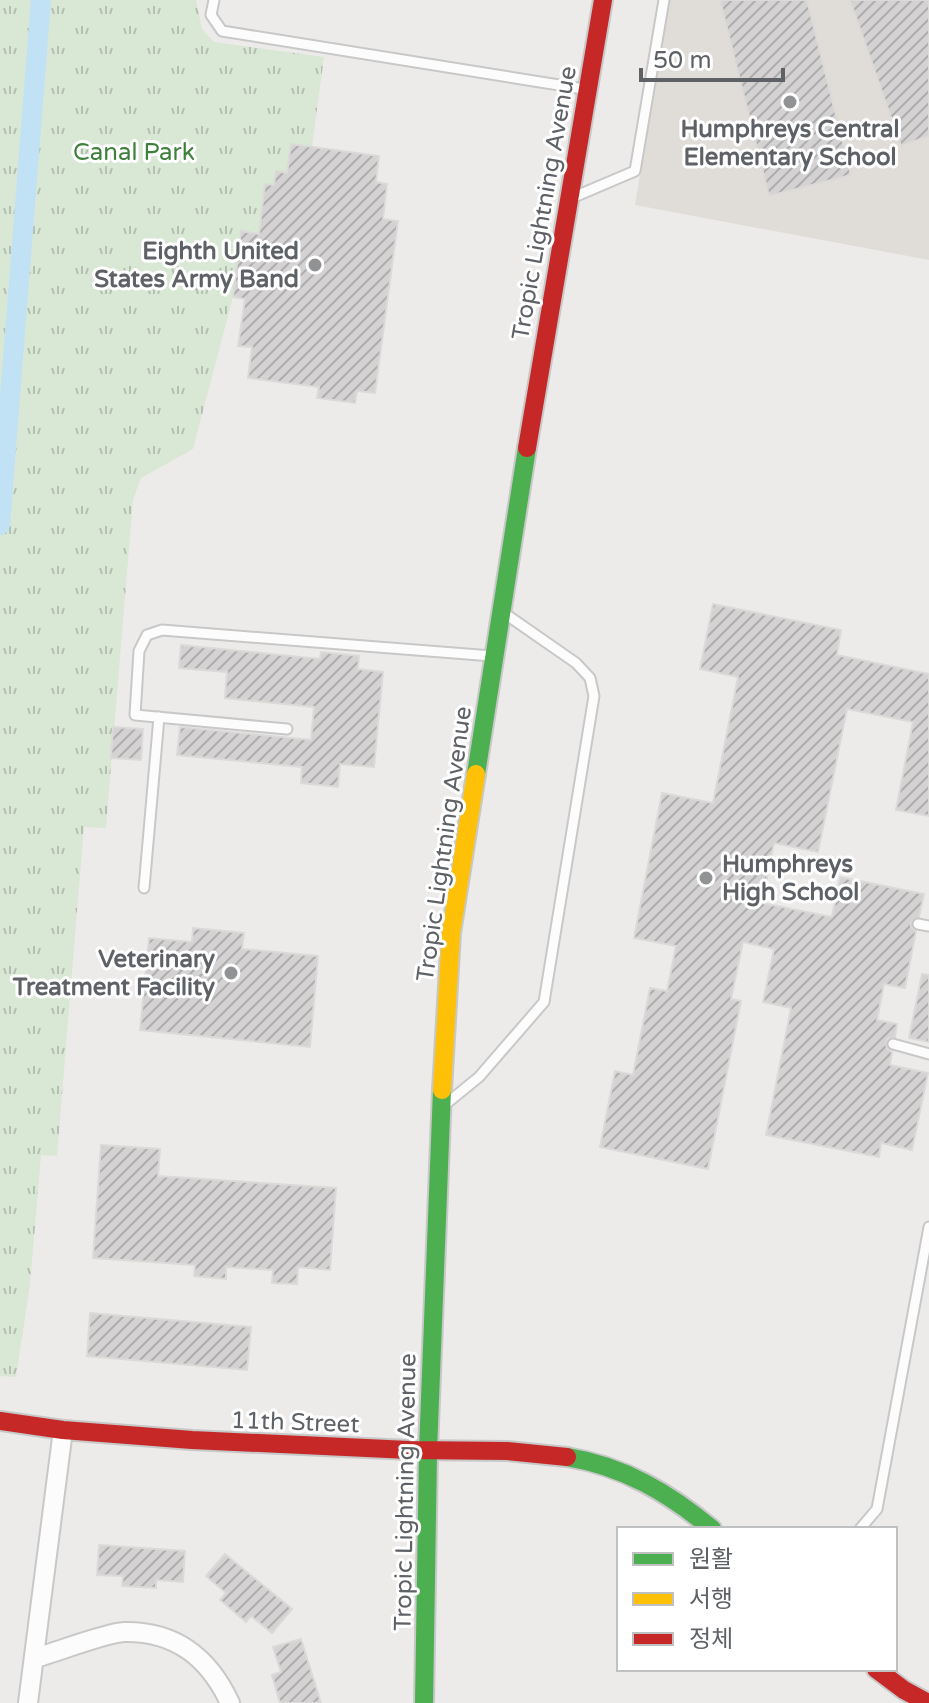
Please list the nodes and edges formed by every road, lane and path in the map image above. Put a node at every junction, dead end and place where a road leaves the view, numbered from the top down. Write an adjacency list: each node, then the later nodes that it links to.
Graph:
1 (214, 0): 4 (lane)
2 (603, 0): 4 (main road, Tropic Lightning Avenue)
3 (664, 0): 5 (lane)
4 (589, 90): 5 (main road, Tropic Lightning Avenue)
5 (571, 198): 6 (main road, Tropic Lightning Avenue)
6 (503, 612): 7 (main road, Tropic Lightning Avenue); 15 (lane)
7 (495, 656): 8 (lane); 15 (main road, Tropic Lightning Avenue)
8 (159, 717): 9 (lane); 10 (lane)
9 (287, 729)
10 (144, 888)
11 (918, 924): 12 (lane)
12 (929, 926)
13 (893, 1044): 14 (lane)
14 (929, 1054)
15 (441, 1108): 19 (main road, Tropic Lightning Avenue)
16 (929, 1227): 21 (lane)
17 (0, 1421): 18 (main road, 11th Street)
18 (63, 1430): 19 (main road, 11th Street); 22 (street)
19 (428, 1451): 20 (main road, 11th Street); 26 (main road, Tropic Lightning Avenue)
20 (710, 1527)
21 (862, 1527)
22 (35, 1658): 24 (street); 25 (street)
23 (879, 1671): 27 (main road)
24 (28, 1703)
25 (230, 1703)
26 (424, 1703)
27 (928, 1703)

